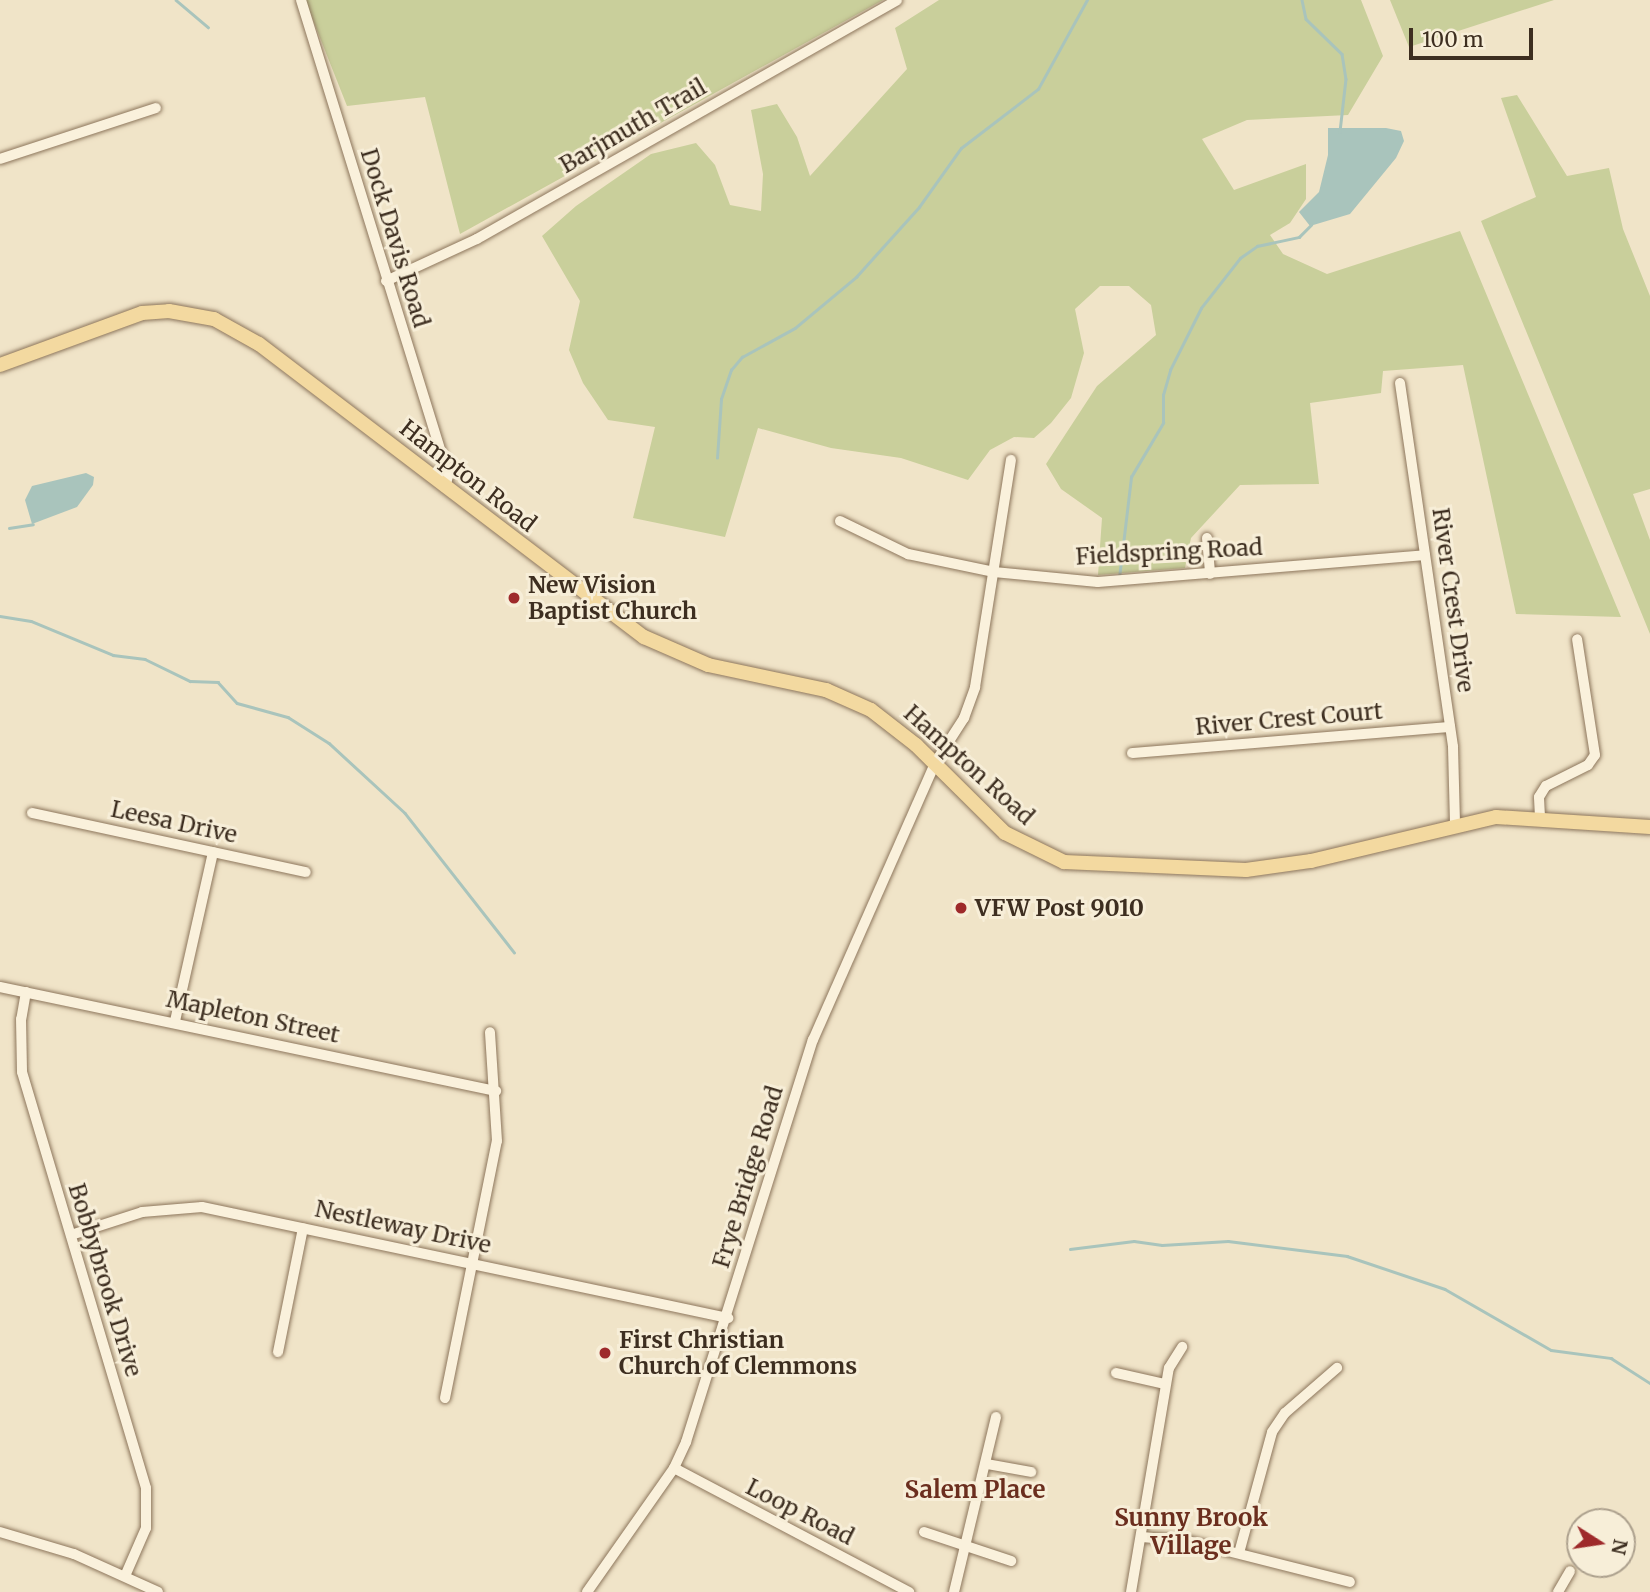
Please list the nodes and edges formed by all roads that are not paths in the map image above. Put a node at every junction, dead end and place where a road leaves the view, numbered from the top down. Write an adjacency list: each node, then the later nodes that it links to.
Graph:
1 (301, 0): 5 (street, Dock Davis Road)
2 (897, 0): 5 (street, Barjmuth Trail)
3 (156, 108): 4 (street)
4 (0, 159)
5 (386, 281): 9 (street, Dock Davis Road)
6 (0, 365): 9 (main road, Hampton Road)
7 (1400, 383): 12 (street, River Crest Drive)
8 (1012, 460): 13 (street, Frye Bridge Road)
9 (445, 488): 18 (main road, Hampton Road)
10 (840, 521): 13 (street, Fieldspring Road)
11 (1207, 538): 14 (street)
12 (1425, 555): 14 (street, Fieldspring Road); 16 (street, River Crest Drive)
13 (994, 572): 14 (street, Fieldspring Road); 18 (street, Frye Bridge Road)
14 (1210, 574)
15 (1577, 639): 20 (street)
16 (1450, 727): 17 (street, River Crest Court); 21 (street, River Crest Drive)
17 (1132, 753)
18 (934, 763): 21 (main road, Hampton Road); 33 (street, Frye Bridge Road)
19 (32, 813): 23 (street, Leesa Drive)
20 (1540, 817): 21 (main road, Hampton Road); 22 (main road, Hampton Road)
21 (1455, 824)
22 (1650, 827)
23 (214, 852): 24 (street, Leesa Drive); 27 (street)
24 (306, 872)
25 (0, 987): 26 (street, Mapleton Street)
26 (26, 992): 27 (street, Mapleton Street); 31 (street, Bobbybrook Drive)
27 (175, 1021): 29 (street, Mapleton Street)
28 (490, 1032): 29 (street)
29 (496, 1091): 32 (street)
30 (303, 1228): 31 (street, Nestleway Drive); 32 (street, Nestleway Drive); 35 (street)
31 (71, 1235): 50 (street, Bobbybrook Drive)
32 (473, 1264): 33 (street, Nestleway Drive); 39 (street)
33 (728, 1318): 42 (street, Frye Bridge Road)
34 (1182, 1346): 38 (street)
35 (278, 1352)
36 (1337, 1368): 48 (street)
37 (1116, 1373): 38 (street)
38 (1166, 1384): 46 (street)
39 (446, 1398)
40 (996, 1417): 41 (street)
41 (986, 1464): 43 (street); 47 (street)
42 (674, 1468): 53 (street, Frye Bridge Road); 54 (street, Loop Road)
43 (1031, 1472)
44 (0, 1532): 50 (street)
45 (924, 1532): 47 (street)
46 (1142, 1537): 48 (street); 56 (street)
47 (967, 1547): 49 (street); 55 (street)
48 (1239, 1553): 51 (street)
49 (1011, 1561)
50 (125, 1576): 52 (street)
51 (1350, 1582)
52 (158, 1592)
53 (587, 1592)
54 (909, 1592)
55 (954, 1592)
56 (1131, 1592)

